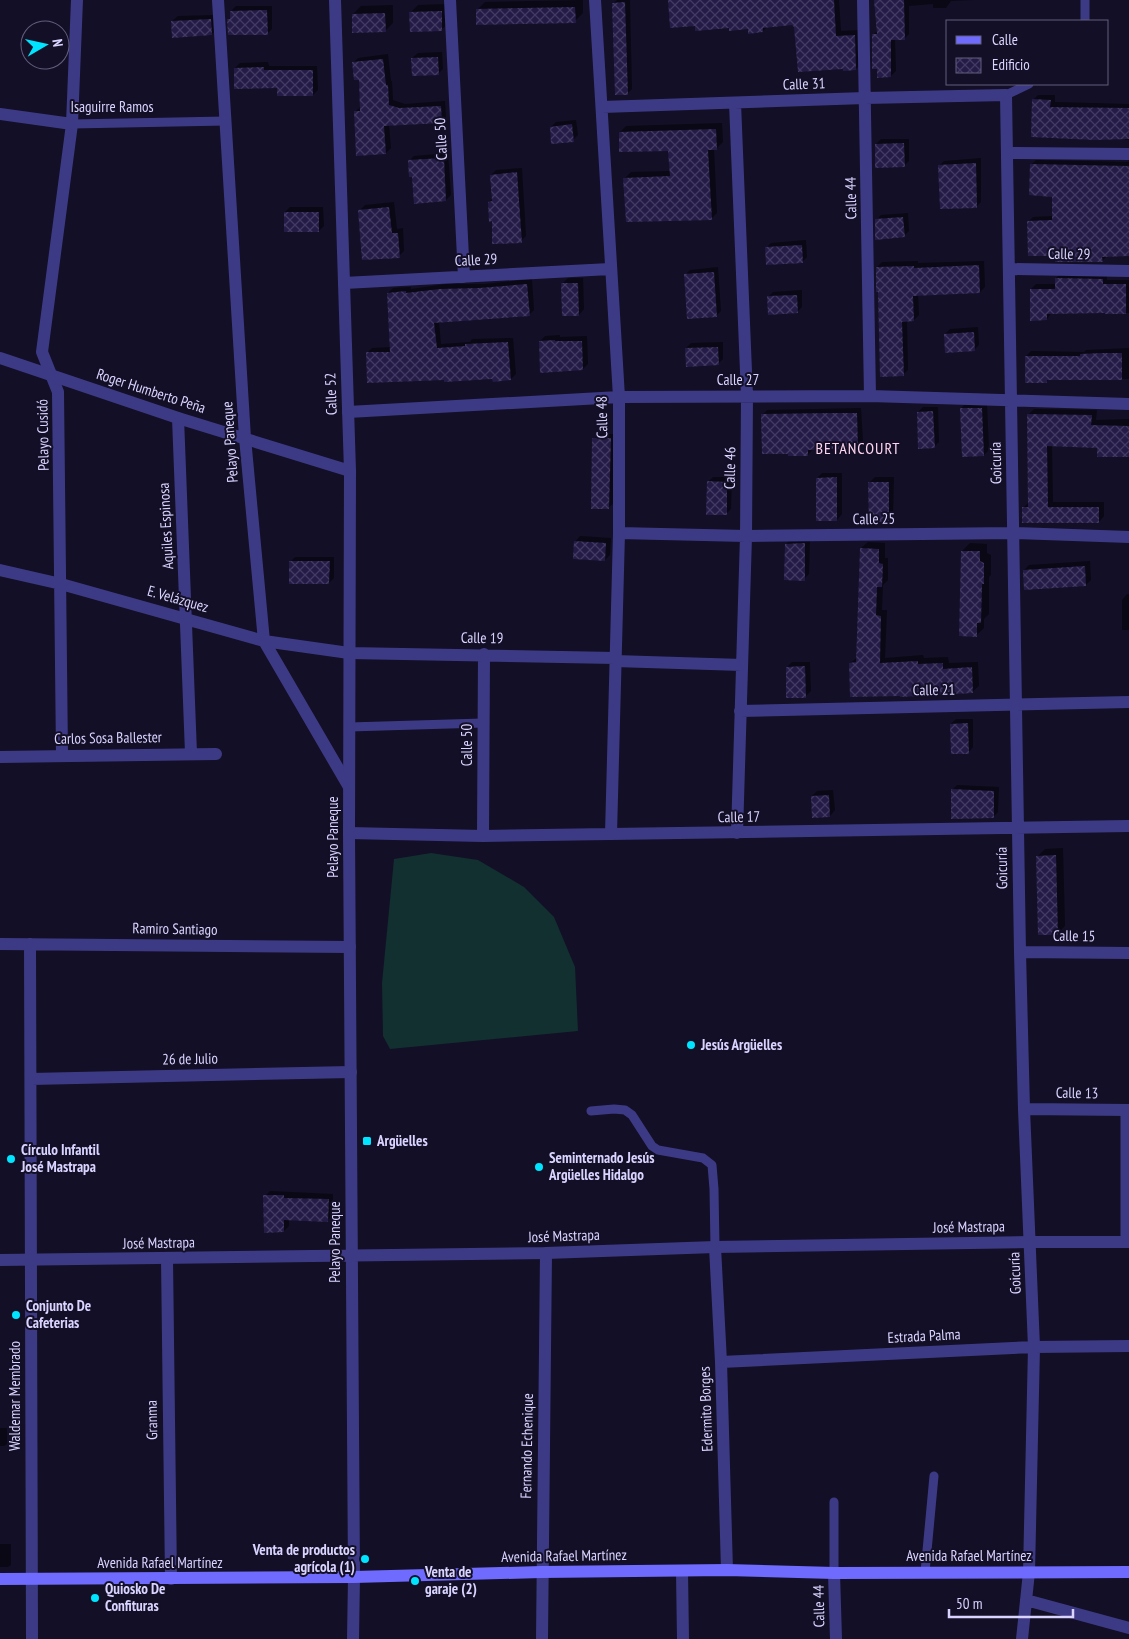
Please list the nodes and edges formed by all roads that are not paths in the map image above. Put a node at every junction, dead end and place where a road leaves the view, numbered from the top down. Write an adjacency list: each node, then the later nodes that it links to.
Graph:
1 (77, 0): 16 (street, Pelayo Cusidó)
2 (218, 0): 15 (street, Pelayo Paneque)
3 (335, 0): 23 (street, Calle 52)
4 (450, 0): 22 (street, Calle 50)
5 (596, 0): 13 (street, Calle 48)
6 (863, 0): 11 (street, Calle 44)
7 (1085, 0): 8 (lane)
8 (1085, 20)
9 (1027, 85): 10 (lane)
10 (1006, 95): 11 (street, Calle 31); 17 (street, Goicuría)
11 (865, 98): 12 (street, Calle 31); 27 (street, Calle 44)
12 (734, 103): 13 (street, Calle 31); 26 (street, Calle 46)
13 (602, 107): 19 (street, Calle 48)
14 (0, 114): 16 (street, Isaguirre Ramos)
15 (226, 121): 16 (lane, Isaguirre Ramos); 33 (street, Pelayo Paneque)
16 (72, 124): 25 (street, Pelayo Cusidó)
17 (1007, 153): 18 (street); 20 (street, Goicuría)
18 (1129, 154)
19 (610, 269): 22 (street, Calle 29); 28 (street, Calle 48)
20 (1009, 269): 21 (street, Calle 29); 29 (street, Goicuría)
21 (1129, 271)
22 (464, 277): 23 (street, Calle 29)
23 (344, 282): 31 (street, Calle 52)
24 (0, 358): 25 (street, Roger Humberto Peña)
25 (51, 374): 32 (street, Roger Humberto Peña); 40 (street, Pelayo Cusidó)
26 (747, 396): 27 (street, Calle 27); 28 (street, Calle 27); 37 (street, Calle 46)
27 (870, 396): 29 (street, Calle 27)
28 (619, 397): 31 (street, Calle 27); 35 (street, Calle 48)
29 (1010, 401): 30 (street, Calle 27); 36 (street, Goicuría)
30 (1129, 404)
31 (348, 412): 34 (street, Calle 52)
32 (178, 418): 33 (street, Roger Humberto Peña); 41 (street, Aquiles Espinosa)
33 (245, 438): 34 (street, Roger Humberto Peña); 42 (street, Pelayo Paneque)
34 (350, 470): 43 (street, Calle 52)
35 (619, 533): 37 (street, Calle 25); 45 (street, Calle 48)
36 (1013, 533): 37 (street, Calle 25); 38 (street, Calle 25); 48 (street, Goicuría)
37 (746, 536): 46 (street, Calle 46)
38 (1129, 536)
39 (0, 570): 40 (street, E. Velázquez)
40 (61, 584): 41 (street, E. Velázquez); 54 (street, Pelayo Cusidó)
41 (187, 618): 42 (street, E. Velázquez); 52 (street, Aquiles Espinosa)
42 (264, 641): 43 (street, E. Velázquez); 56 (street, Pelayo Paneque)
43 (349, 653): 44 (street, Calle 19); 51 (street, Calle 52)
44 (484, 654): 45 (street, Calle 19); 50 (street, Calle 50)
45 (615, 660): 46 (street, Calle 19); 61 (street, Calle 48)
46 (742, 665): 49 (street, Calle 46)
47 (1129, 702): 48 (street, Calle 21)
48 (1016, 704): 49 (street, Calle 21); 58 (street, Goicuría)
49 (740, 711): 60 (street, Calle 46)
50 (483, 723): 51 (lane); 62 (street, Calle 50)
51 (349, 727): 56 (street, Calle 52)
52 (191, 753): 53 (street, Carlos Sosa Ballester); 54 (street, Carlos Sosa Ballester)
53 (216, 754)
54 (62, 755): 55 (street, Carlos Sosa Ballester)
55 (0, 757)
56 (349, 787): 59 (street, Pelayo Paneque)
57 (1129, 826): 58 (street, Calle 17)
58 (1018, 827): 60 (street, Calle 17); 66 (street, Goicuría)
59 (349, 833): 62 (street, Calle 17); 65 (street, Pelayo Paneque)
60 (737, 833): 61 (street, Calle 17)
61 (611, 834): 62 (street, Calle 17)
62 (483, 836)
63 (0, 944): 64 (street, Ramiro Santiago)
64 (30, 944): 65 (street, Ramiro Santiago); 69 (street, Waldemar Membrado)
65 (350, 947): 68 (street, Pelayo Paneque)
66 (1020, 952): 67 (street, Calle 15); 70 (street, Goicuría)
67 (1129, 953)
68 (351, 1072): 69 (street, 26 de Julio); 77 (street, Pelayo Paneque)
69 (31, 1079): 80 (street, Waldemar Membrado)
70 (1024, 1109): 71 (street, Calle 13); 73 (street, Goicuría)
71 (1127, 1110): 74 (lane)
72 (591, 1111): 75 (lane)
73 (1030, 1242): 74 (street, José Mastrapa); 75 (street, José Mastrapa); 82 (street, Goicuría)
74 (1127, 1242)
75 (715, 1247): 76 (street, José Mastrapa); 83 (street, Edermito Borges)
76 (546, 1254): 77 (street, José Mastrapa); 88 (street, Fernando Echenique)
77 (352, 1255): 78 (street, José Mastrapa); 93 (street, Pelayo Paneque)
78 (166, 1259): 80 (street, José Mastrapa); 96 (street, Granma)
79 (0, 1260): 80 (street, José Mastrapa)
80 (31, 1260): 95 (street, Waldemar Membrado)
81 (1129, 1346): 82 (street, Estrada Palma)
82 (1034, 1347): 83 (street, Estrada Palma); 90 (street, Goicuría)
83 (721, 1362): 86 (street, Edermito Borges)
84 (934, 1476): 89 (lane)
85 (834, 1502): 92 (lane)
86 (728, 1570): 87 (main road, Avenida Rafael Martínez); 92 (main road, Avenida Rafael Martínez)
87 (682, 1571): 88 (main road, Avenida Rafael Martínez); 102 (street)
88 (541, 1572): 93 (main road, Avenida Rafael Martínez); 101 (street, Fernando Echenique)
89 (925, 1572): 90 (main road, Avenida Rafael Martínez); 92 (main road, Avenida Rafael Martínez)
90 (1029, 1572): 91 (main road, Avenida Rafael Martínez); 97 (street, Goicuría)
91 (1129, 1572)
92 (834, 1573): 103 (street, Calle 44)
93 (354, 1577): 96 (main road, Avenida Rafael Martínez); 100 (street, Pelayo Paneque)
94 (0, 1579): 95 (main road, Avenida Rafael Martínez)
95 (32, 1579): 96 (main road, Avenida Rafael Martínez); 99 (street, Waldemar Membrado)
96 (171, 1579)
97 (1026, 1600): 98 (street); 104 (street, Goicuría)
98 (1129, 1628)
99 (32, 1639)
100 (353, 1639)
101 (542, 1639)
102 (683, 1639)
103 (836, 1639)
104 (1022, 1639)

